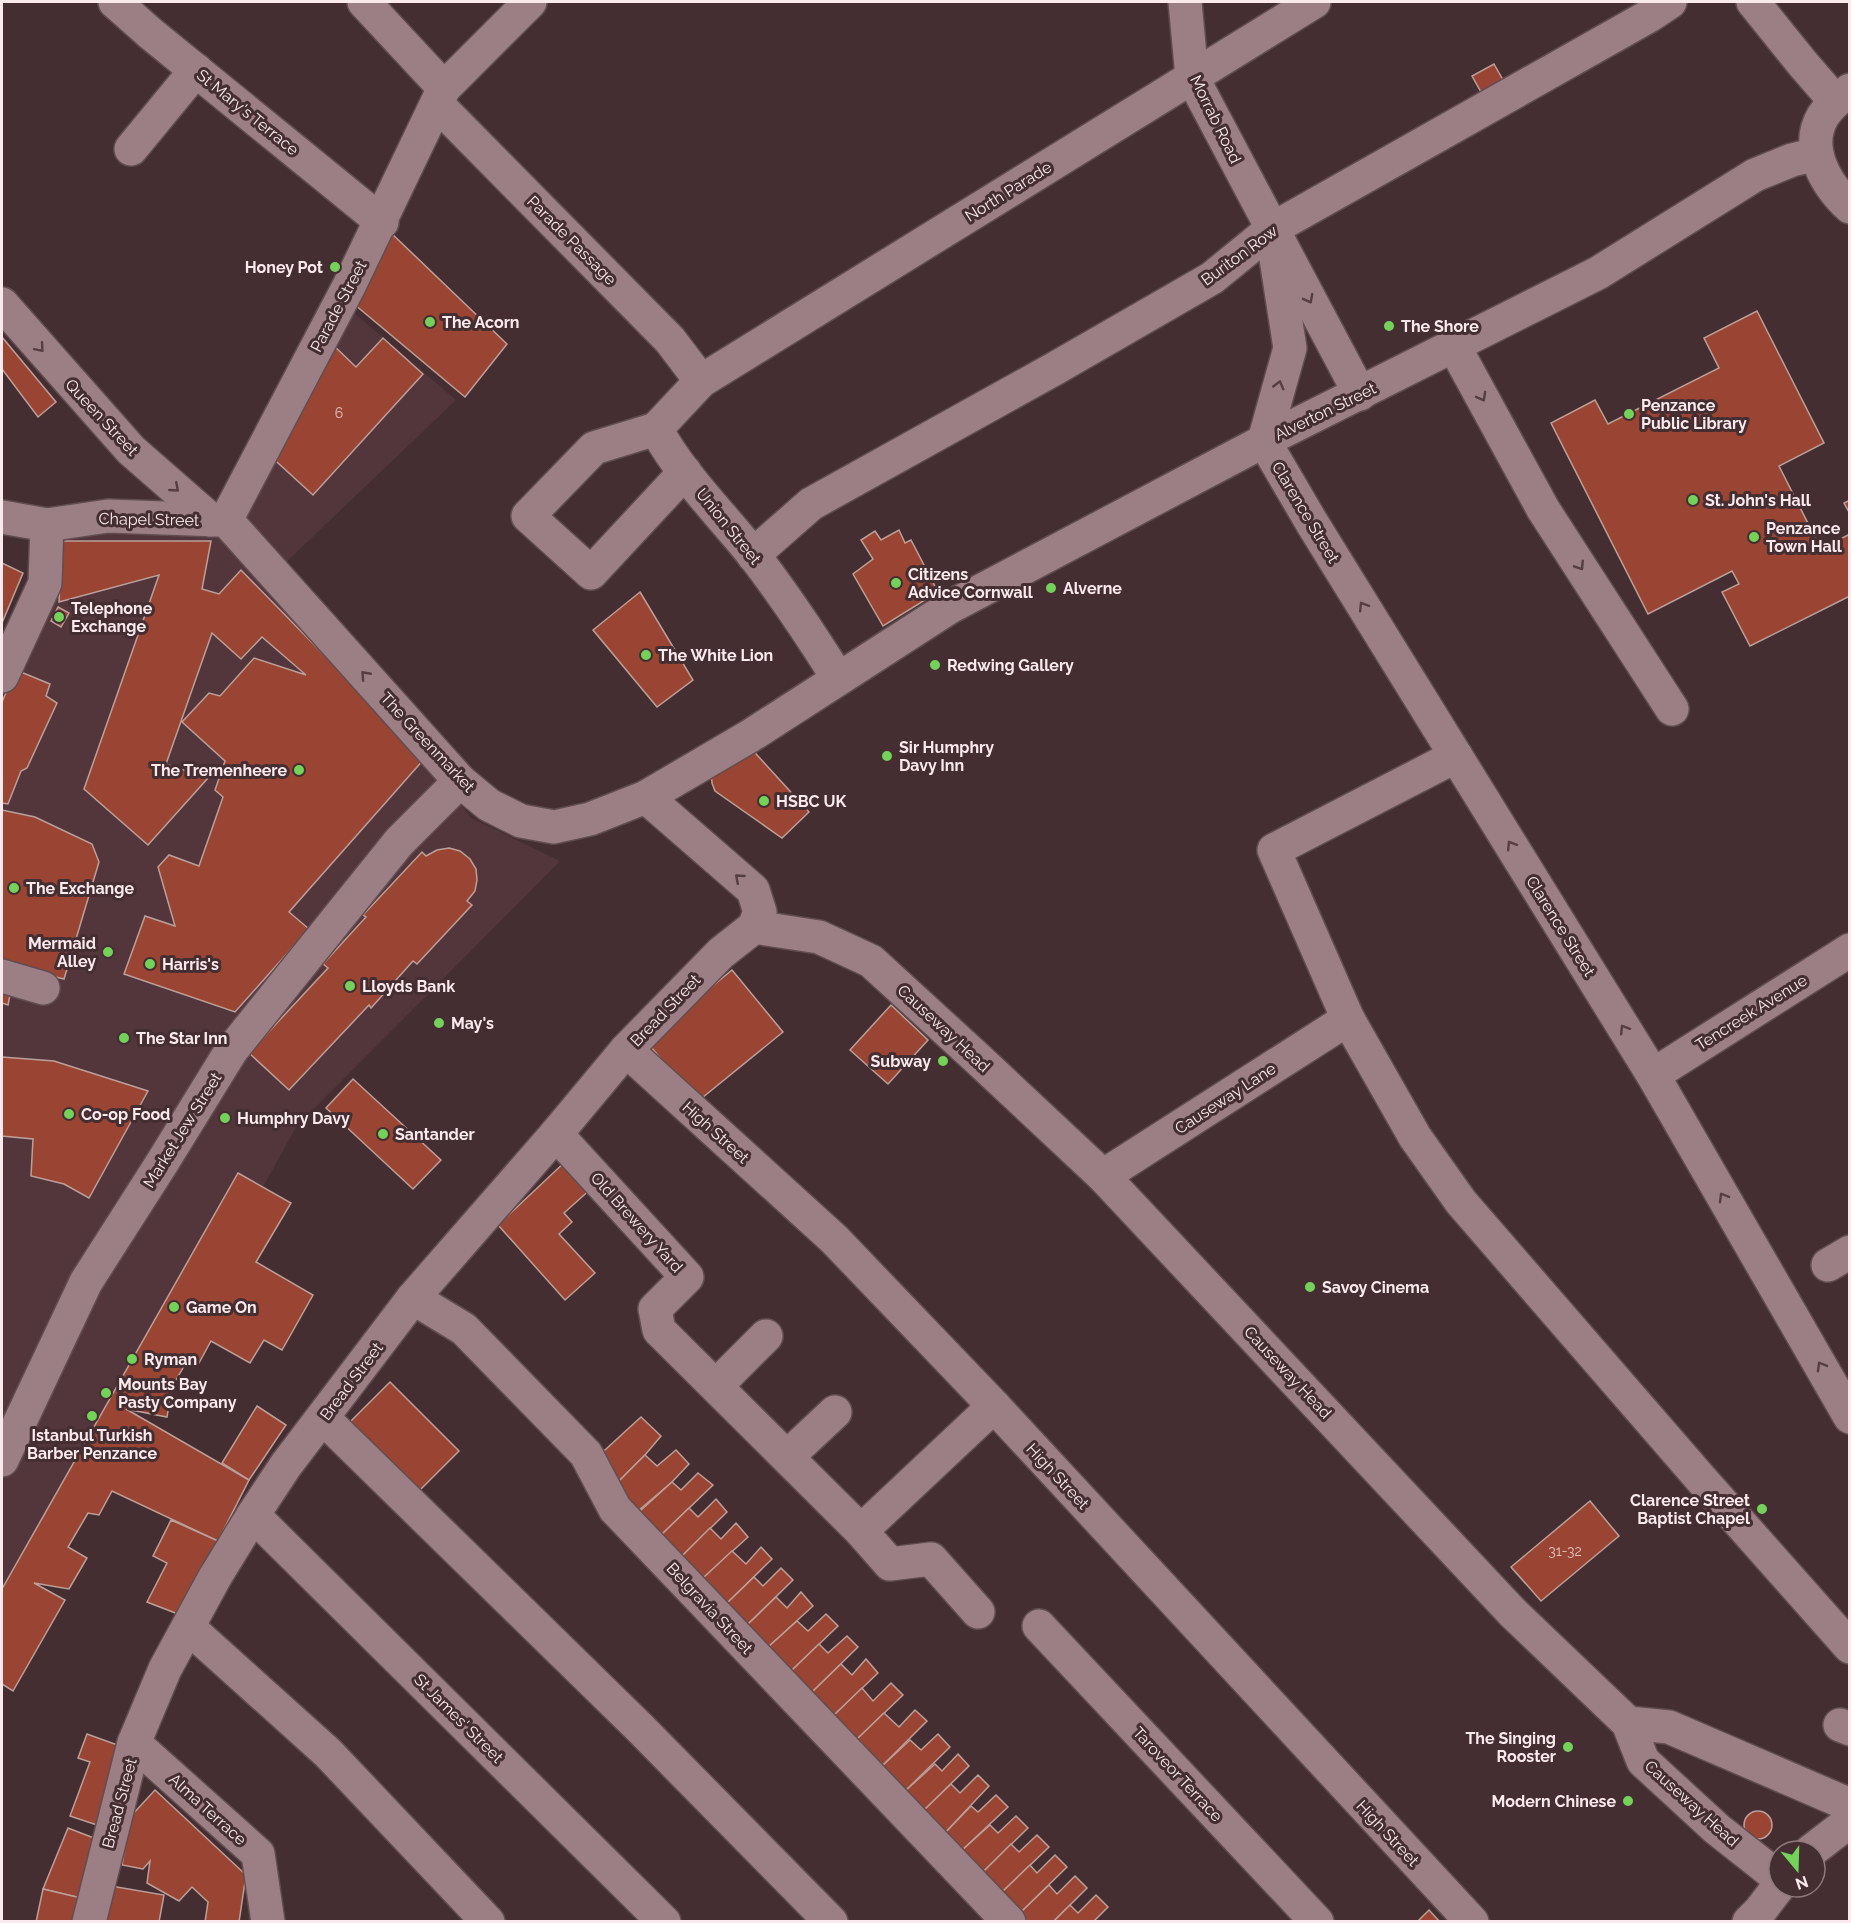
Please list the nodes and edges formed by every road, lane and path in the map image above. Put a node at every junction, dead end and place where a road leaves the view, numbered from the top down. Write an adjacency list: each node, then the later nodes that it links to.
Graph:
1 (115, 2): 8 (street, St Mary's Terrace)
2 (364, 2): 11 (street, Parade Passage)
3 (530, 2): 11 (street)
4 (1185, 2): 9 (street, Morrab Road)
5 (1314, 2): 9 (street, North Parade)
6 (1753, 2): 10 (street)
7 (1652, 6): 16 (street, Buriton Row)
8 (196, 70): 12 (street); 15 (street, St Mary's Terrace)
9 (1192, 77): 16 (street, Morrab Road); 19 (street, North Parade)
10 (1842, 95): 13 (street)
11 (440, 96): 15 (street, Parade Street); 19 (street, Parade Passage)
12 (131, 149)
13 (1817, 154): 14 (street); 18 (street, Alverton Street)
14 (1850, 207)
15 (382, 222): 25 (street, Parade Street)
16 (1272, 229): 20 (street, Morrab Road, one-way to 20); 22 (street, Morrab Road, one-way to 16); 27 (street, Buriton Row)
17 (2, 304): 25 (street, Queen Street, one-way to 25)
18 (1454, 346): 20 (street, Alverton Street); 30 (street, one-way to 30)
19 (701, 381): 21 (street)
20 (1360, 394): 22 (street, Alverton Street)
21 (656, 429): 23 (street, Union Street); 23 (street)
22 (1264, 441): 29 (street, Alverton Street); 31 (street, Clarence Street, one-way to 22)
23 (685, 472): 27 (street, Union Street)
24 (2, 517): 26 (street, Chapel Street)
25 (219, 520): 26 (street, Chapel Street); 32 (street, The Greenmarket, one-way to 25)
26 (47, 525): 28 (street)
27 (753, 555): 29 (street, Union Street)
28 (2, 676)
29 (838, 678): 33 (street, The Greenmarket)
30 (1672, 709)
31 (1456, 756): 38 (street); 40 (street, Clarence Street, one-way to 31)
32 (460, 781): 33 (street, The Greenmarket); 51 (street, Market Jew Street)
33 (646, 796): 34 (street, one-way to 33)
34 (754, 927): 39 (street, Bread Street); 42 (street, Causeway Head)
35 (1850, 950): 40 (street, Tencreek Avenue)
36 (2, 976): 37 (street)
37 (43, 988)
38 (1348, 1019): 42 (street, Causeway Lane); 57 (street)
39 (626, 1050): 41 (street, Bread Street); 46 (street, High Street)
40 (1653, 1075): 48 (street, Clarence Street, one-way to 40)
41 (556, 1134): 43 (street, Bread Street); 45 (street, Old Brewery Yard)
42 (1103, 1176): 58 (street, Causeway Head)
43 (413, 1298): 49 (street, Bread Street); 70 (street, Belgravia Street)
44 (766, 1336): 45 (street)
45 (716, 1386): 50 (street)
46 (994, 1406): 53 (street); 72 (street, High Street)
47 (835, 1412): 50 (street)
48 (1850, 1417)
49 (322, 1418): 52 (street, Bread Street); 69 (street)
50 (787, 1457): 53 (street)
51 (2, 1460)
52 (253, 1515): 56 (street, Bread Street); 68 (street, St James' Street)
53 (861, 1531): 54 (street)
54 (978, 1612)
55 (1039, 1626): 71 (street, Taroveor Terrace)
56 (188, 1627): 59 (street, Bread Street); 67 (street)
57 (1850, 1647)
58 (1628, 1724): 60 (street); 63 (street, Causeway Head)
59 (134, 1743): 65 (street, Bread Street); 66 (street, Alma Terrace)
60 (1850, 1805)
61 (1850, 1821): 62 (street)
62 (1827, 1839)
63 (1767, 1869)
64 (1769, 1899): 73 (street)
65 (89, 1922)
66 (268, 1922)
67 (488, 1922)
68 (664, 1922)
69 (831, 1922)
70 (1009, 1922)
71 (1317, 1922)
72 (1472, 1922)
73 (1749, 1922)

